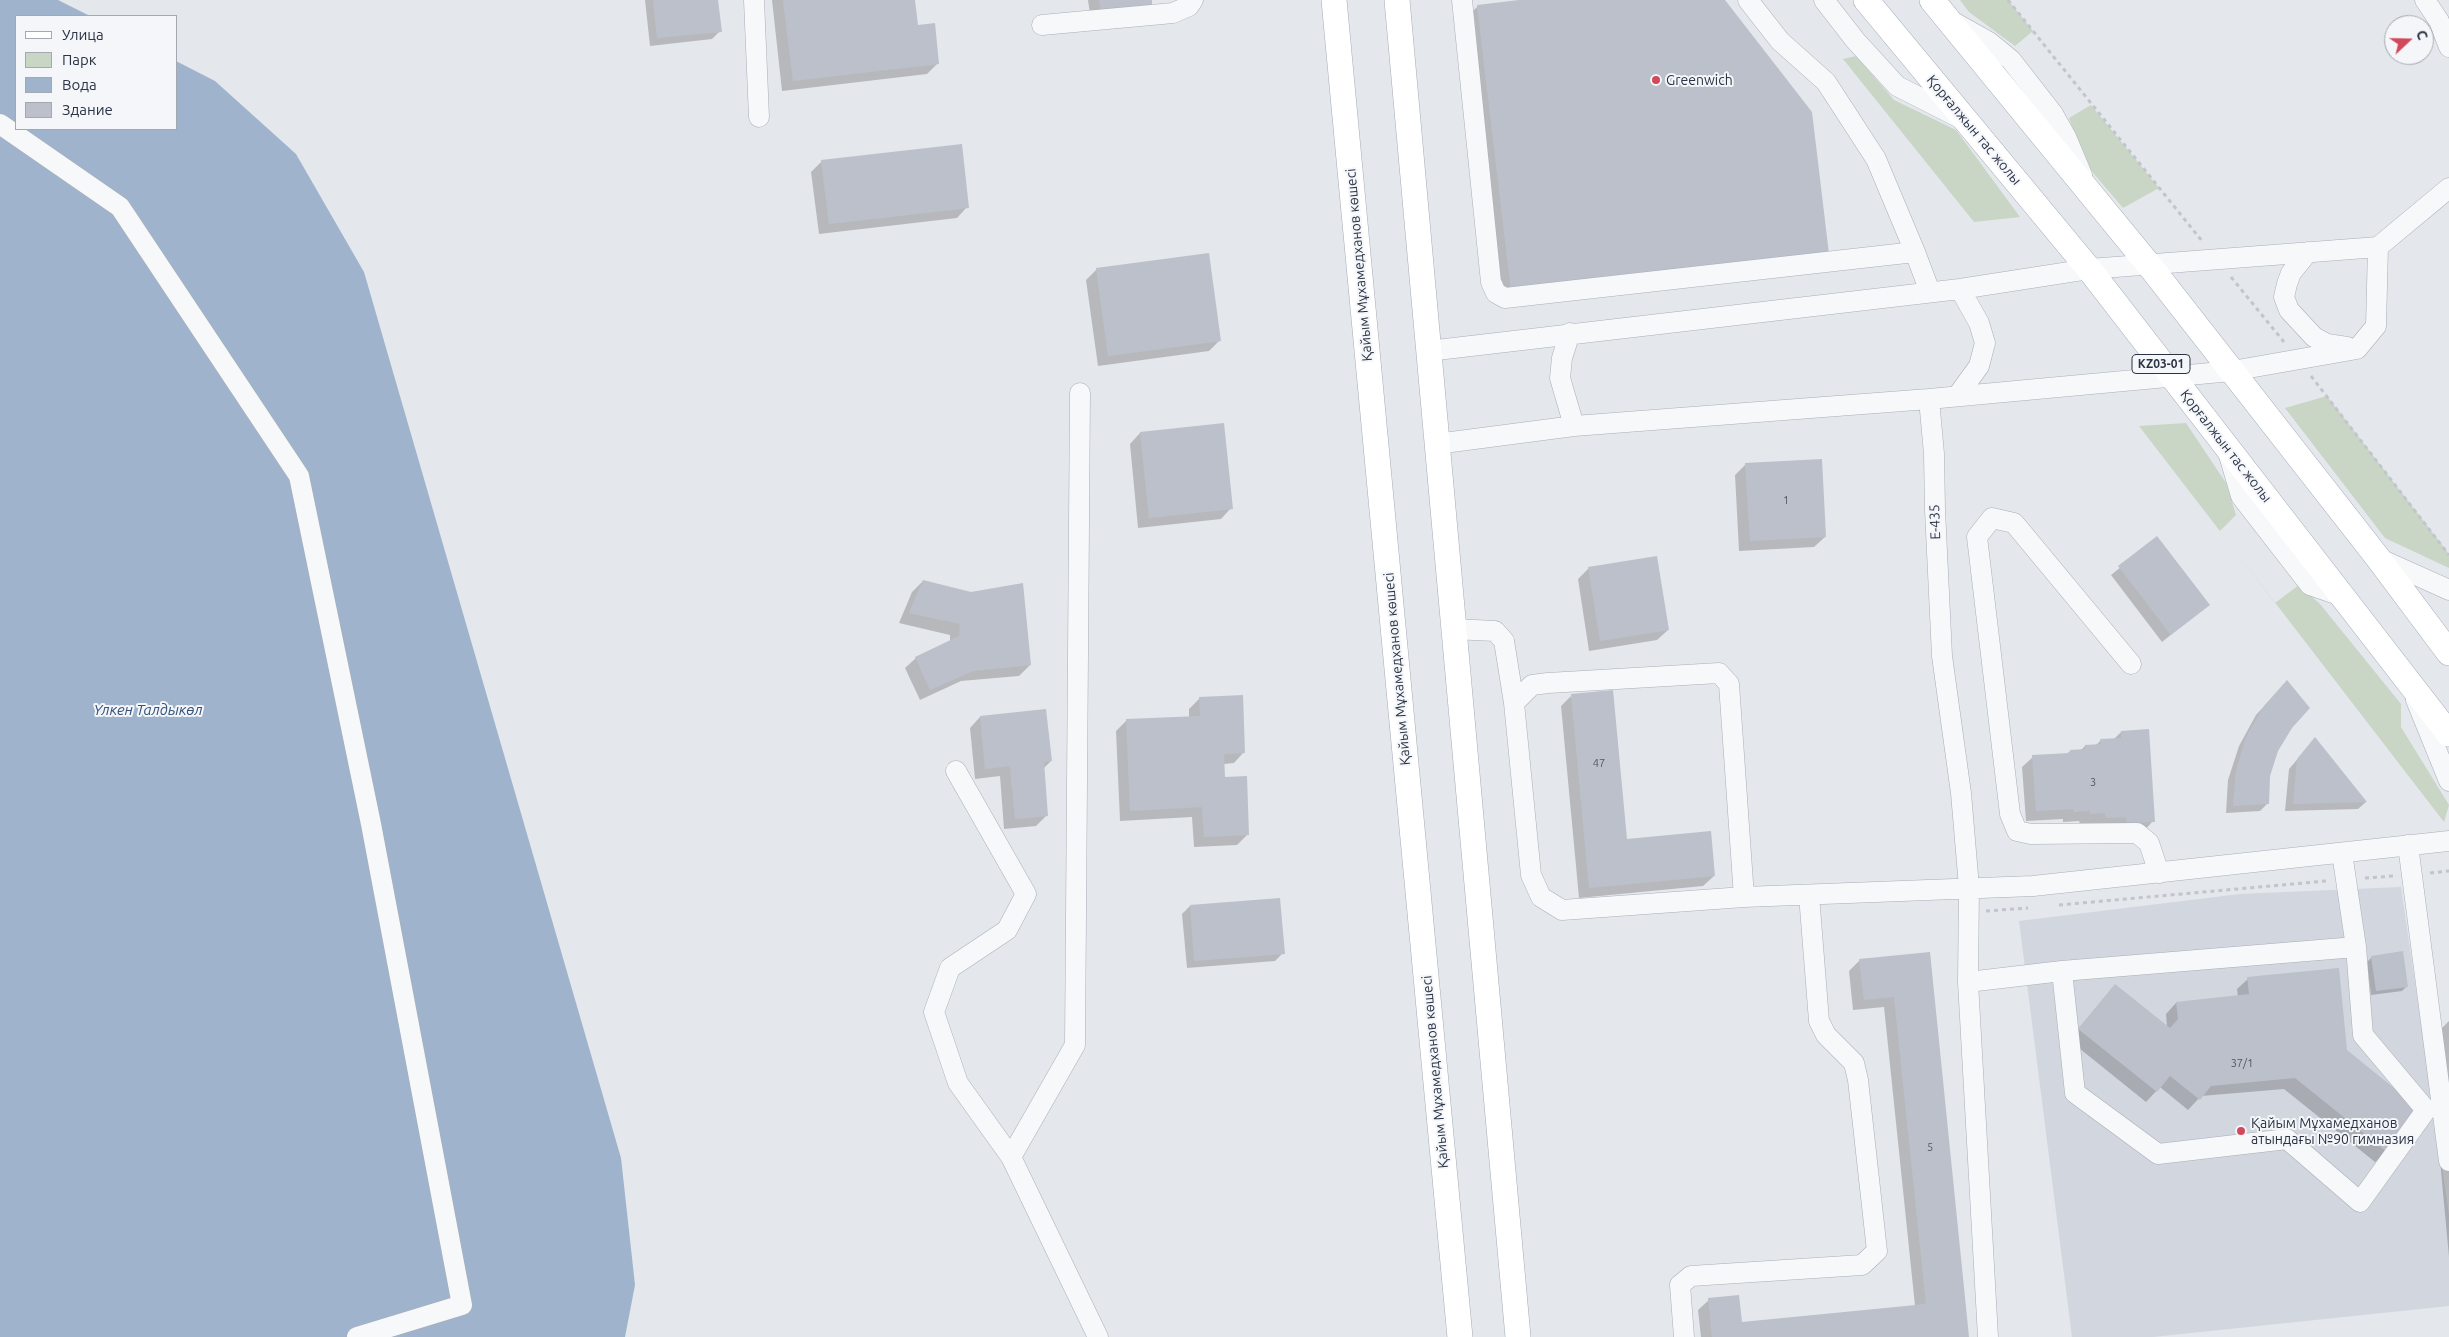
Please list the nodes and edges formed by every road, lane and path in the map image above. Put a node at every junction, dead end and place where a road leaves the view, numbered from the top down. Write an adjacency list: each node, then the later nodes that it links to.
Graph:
1 (754, 0): 13 (street)
2 (1193, 0): 11 (street)
3 (1334, 0): 64 (main road, Қайым Мұхамедханов көшесі)
4 (1396, 0): 26 (main road)
5 (1462, 0): 18 (street)
6 (1748, 0): 18 (street)
7 (1824, 0): 14 (street)
8 (1866, 0): 14 (main road, Қорғалжын тас жолы / KZ03-01)
9 (2425, 0): 12 (street)
10 (1939, 9): 20 (main road)
11 (1042, 25)
12 (2449, 48)
13 (759, 117)
14 (1966, 121): 21 (main road, Қорғалжын тас жолы / KZ03-01)
15 (0, 124): 62 (street)
16 (2449, 188): 17 (street)
17 (2378, 247): 19 (street); 25 (street)
18 (1915, 252): 23 (street)
19 (2308, 252): 20 (street); 25 (street)
20 (2149, 265): 21 (street); 27 (main road)
21 (2089, 269): 22 (street); 28 (main road, Қорғалжын тас жолы / KZ03-01)
22 (1960, 289): 23 (street); 30 (street)
23 (1930, 292): 24 (street)
24 (1570, 333): 26 (street); 32 (street)
25 (2357, 349): 27 (street)
26 (1428, 351): 33 (main road)
27 (2232, 371): 28 (street); 34 (main road)
28 (2171, 377): 30 (street); 39 (main road, Қорғалжын тас жолы / KZ03-01)
29 (1080, 393): 60 (street)
30 (1958, 395): 31 (street)
31 (1929, 399): 32 (street); 51 (street, Е-435)
32 (1574, 426): 33 (street)
33 (1436, 444): 36 (main road)
34 (2378, 558): 35 (street); 37 (main road)
35 (2449, 590)
36 (1453, 629): 40 (street); 65 (main road)
37 (2449, 653)
38 (2131, 664): 48 (street)
39 (2408, 682): 41 (main road, Қорғалжын тас жолы / KZ03-01); 43 (street)
40 (1514, 702): 53 (street); 53 (street)
41 (2449, 734)
42 (956, 771): 60 (street)
43 (2449, 781)
44 (2449, 841): 45 (street)
45 (2408, 845): 46 (street); 49 (street)
46 (2342, 852): 48 (street); 50 (street)
47 (2449, 872): 49 (path)
48 (2159, 873): 51 (street)
49 (2411, 874): 50 (path); 61 (street)
50 (2346, 880): 54 (path); 57 (street)
51 (1969, 888): 52 (street); 56 (street, Е-435)
52 (1809, 895): 53 (street); 66 (street)
53 (1744, 897)
54 (2058, 905)
55 (2038, 907): 56 (path)
56 (1968, 913): 59 (street, Е-435)
57 (2356, 948): 58 (street); 58 (street)
58 (2062, 972): 59 (street)
59 (1968, 982): 67 (street, Е-435)
60 (1011, 1158): 63 (street)
61 (2449, 1162)
62 (357, 1337)
63 (1098, 1337)
64 (1460, 1337)
65 (1518, 1337)
66 (1684, 1337)
67 (1988, 1337)

